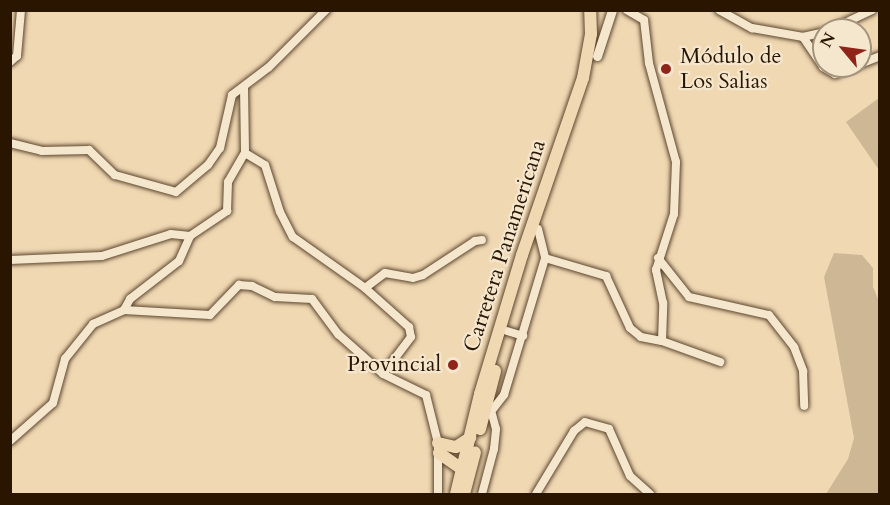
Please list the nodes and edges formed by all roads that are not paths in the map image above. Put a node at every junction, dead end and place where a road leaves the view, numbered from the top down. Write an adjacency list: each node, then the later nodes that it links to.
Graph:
1 (21, 10): 14 (street)
2 (326, 10): 15 (street)
3 (590, 10): 33 (main road, Carretera Panamericana)
4 (596, 10): 12 (main road, Carretera Panamericana)
5 (612, 10): 12 (street)
6 (627, 10): 23 (street)
7 (719, 10): 11 (street)
8 (872, 10): 9 (street)
9 (855, 18)
10 (812, 35): 11 (street)
11 (803, 37): 13 (street)
12 (597, 56): 18 (main road, Carretera Panamericana)
13 (879, 56)
14 (10, 62)
15 (244, 87): 16 (street); 17 (street)
16 (10, 143)
17 (245, 153): 19 (street); 24 (street)
18 (538, 229): 22 (street); 26 (main road, Carretera Panamericana)
19 (190, 236): 21 (street); 25 (street)
20 (482, 240): 24 (street)
21 (13, 258)
22 (545, 258): 27 (street); 28 (street)
23 (658, 258): 28 (street); 32 (street)
24 (365, 288): 30 (street)
25 (124, 310): 30 (street); 34 (street)
26 (507, 331): 27 (street); 31 (main road, Carretera Panamericana)
27 (523, 336): 31 (street)
28 (662, 341): 29 (street)
29 (720, 362)
30 (383, 374): 35 (street)
31 (490, 406): 39 (main road, Carretera Panamericana); 40 (street)
32 (804, 406)
33 (470, 438): 35 (main road); 36 (main road, Carretera Panamericana)
34 (10, 441)
35 (439, 448): 36 (main road); 37 (street)
36 (462, 469): 38 (main road, Carretera Panamericana)
37 (438, 495)
38 (456, 495)
39 (464, 495)
40 (482, 495)
41 (536, 495): 42 (street)
42 (650, 495)

